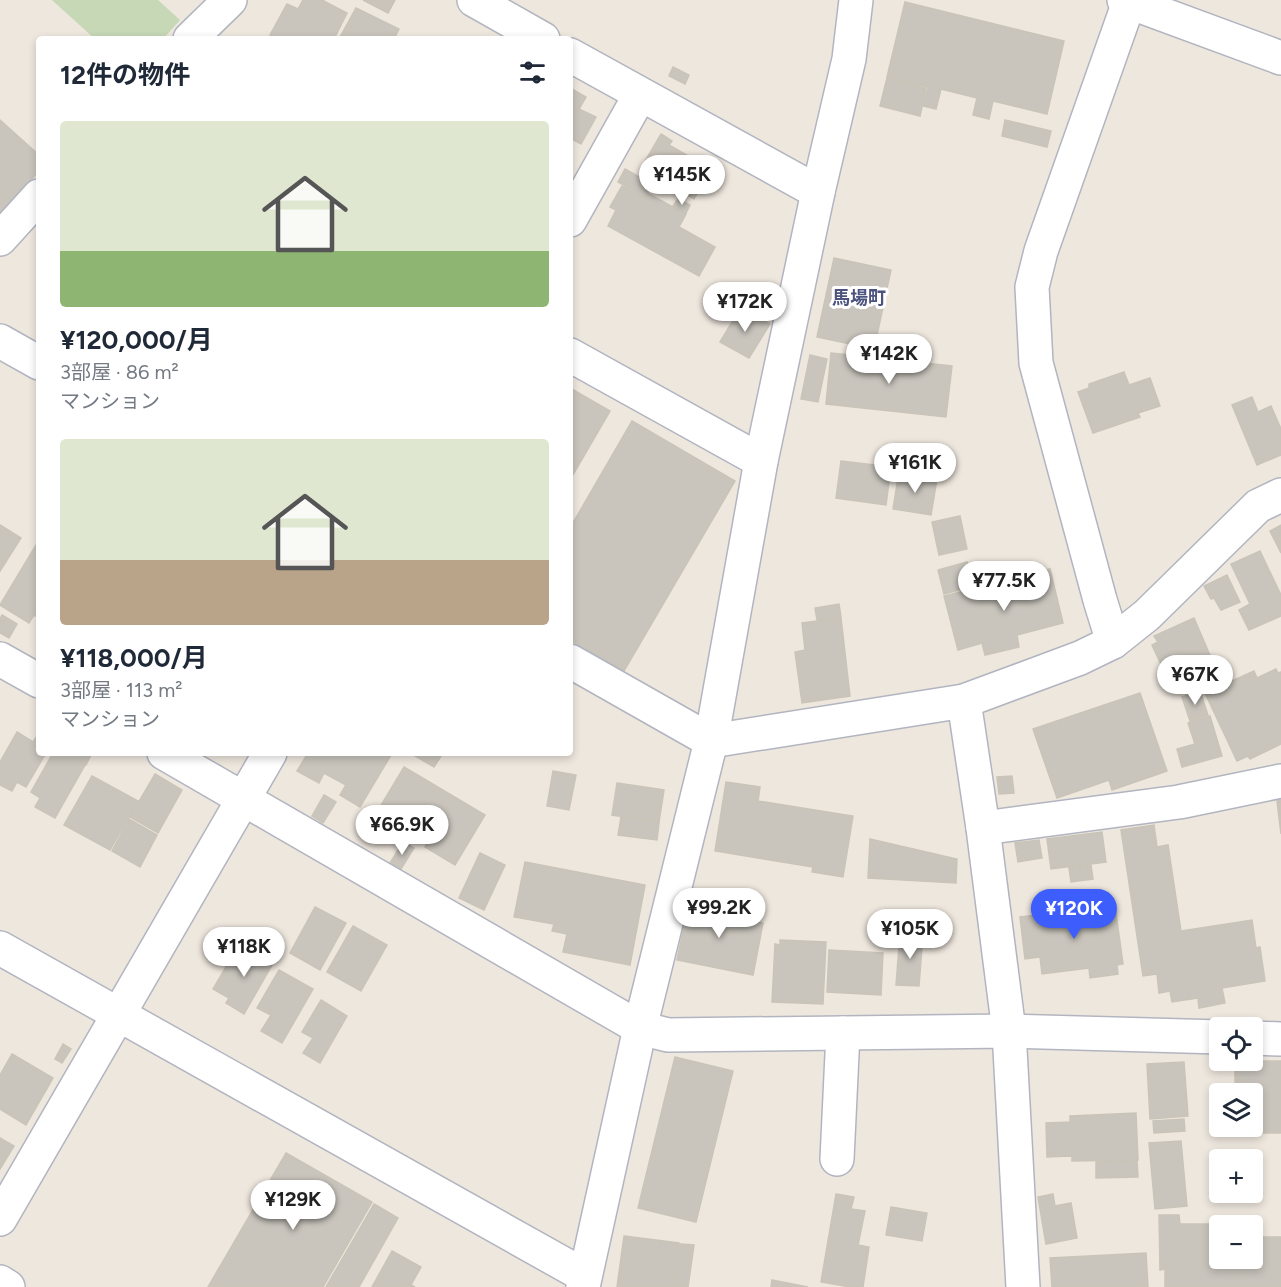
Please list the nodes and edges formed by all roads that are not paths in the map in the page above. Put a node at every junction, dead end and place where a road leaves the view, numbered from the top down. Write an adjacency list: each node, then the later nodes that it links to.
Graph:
1 (230, 0): 5 (street)
2 (474, 0): 6 (street)
3 (856, 0): 10 (street)
4 (1127, 1): 8 (street); 19 (street)
5 (193, 36)
6 (538, 36)
7 (573, 57): 9 (street)
8 (1281, 58)
9 (640, 95): 10 (street); 12 (street)
10 (818, 192): 17 (street)
11 (36, 199): 13 (street)
12 (573, 215)
13 (0, 239)
14 (0, 341): 16 (street)
15 (573, 358): 17 (street)
16 (36, 361)
17 (761, 461): 24 (street)
18 (1281, 495): 19 (street)
19 (1113, 642): 23 (street)
20 (0, 659): 22 (street)
21 (573, 663): 24 (street)
22 (36, 679)
23 (964, 701): 24 (street); 29 (street)
24 (711, 741): 32 (street)
25 (169, 756): 28 (street)
26 (268, 756): 28 (street)
27 (1281, 781): 29 (street)
28 (245, 799): 31 (street); 32 (street)
29 (983, 828): 33 (street)
30 (0, 948): 31 (street)
31 (120, 1016): 39 (street); 40 (street)
32 (640, 1028): 34 (street); 40 (street)
33 (1009, 1031): 34 (street); 35 (street); 43 (street)
34 (843, 1033): 38 (street)
35 (1209, 1037)
36 (1263, 1038): 37 (street)
37 (1281, 1039)
38 (837, 1160)
39 (0, 1219)
40 (584, 1281)
41 (0, 1282): 42 (street)
42 (8, 1287)
43 (1023, 1287)

